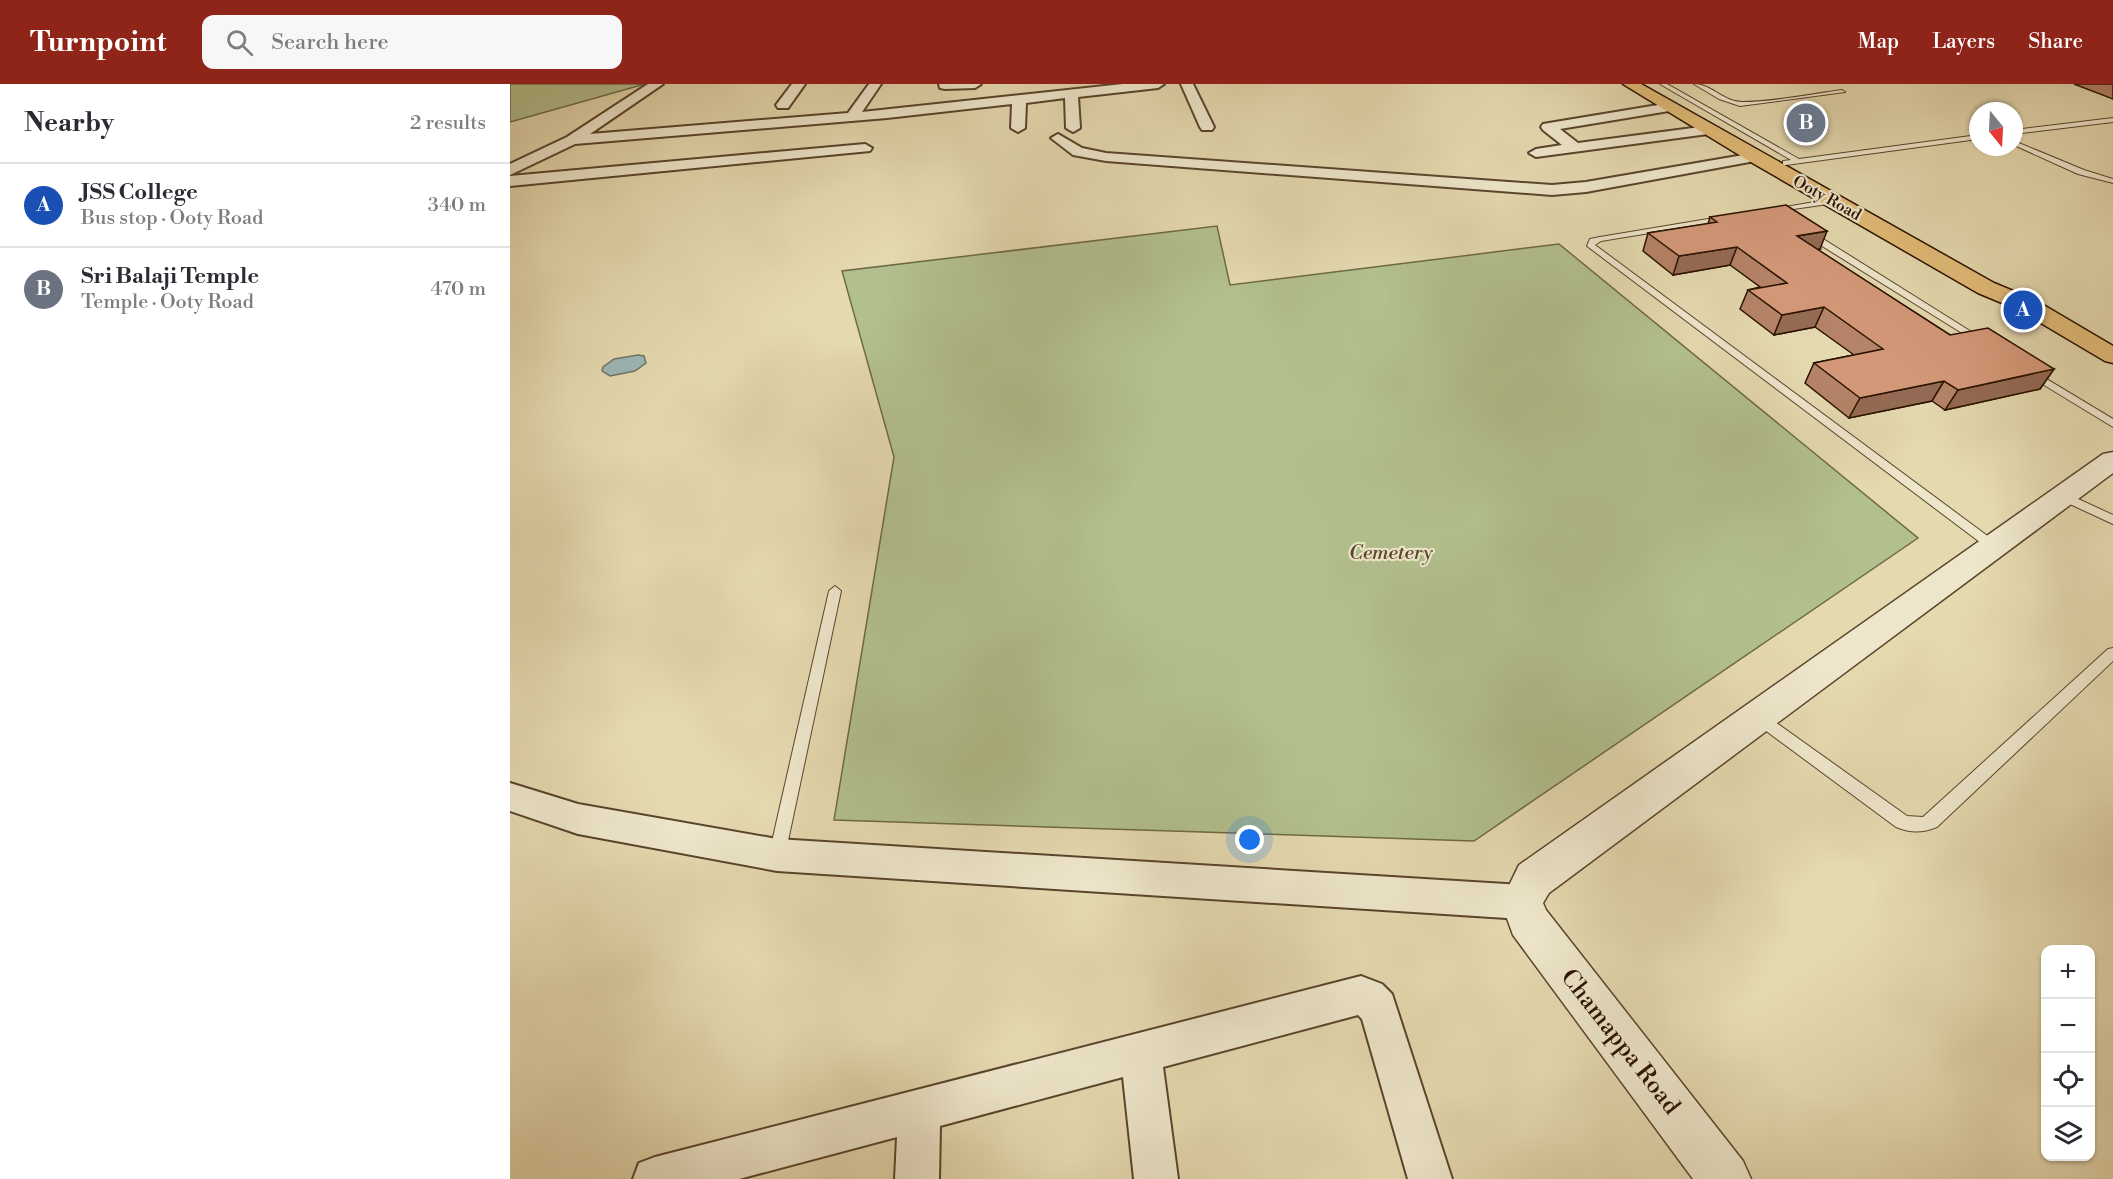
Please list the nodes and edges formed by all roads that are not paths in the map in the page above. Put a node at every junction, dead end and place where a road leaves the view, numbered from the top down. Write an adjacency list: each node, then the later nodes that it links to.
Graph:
1 (657, 84): 28 (street)
2 (799, 84): 17 (street)
3 (874, 84): 19 (street)
4 (975, 84): 12 (street)
5 (1158, 84): 14 (street)
6 (1187, 84): 21 (street)
7 (1630, 84): 18 (main road, Ooty Road)
8 (1649, 84): 35 (main road, Ooty Road)
9 (1663, 84): 35 (lane)
10 (1697, 84): 11 (lane)
11 (1825, 84)
12 (945, 85)
13 (1008, 87): 16 (street)
14 (1071, 94): 15 (street); 23 (street)
15 (1019, 99): 16 (street); 22 (street)
16 (1002, 101): 19 (street)
17 (783, 105)
18 (1670, 107): 24 (main road, Ooty Road); 32 (street)
19 (852, 117): 28 (street)
20 (2113, 120): 25 (lane)
21 (1207, 127)
22 (1018, 128)
23 (1073, 128)
24 (1708, 130): 32 (street); 34 (main road, Ooty Road)
25 (2023, 131)
26 (1058, 138): 34 (street)
27 (1969, 138): 35 (lane)
28 (572, 140): 38 (street)
29 (1969, 146): 36 (lane)
30 (2023, 147): 40 (lane)
31 (865, 148): 39 (street)
32 (1575, 148): 33 (street)
33 (1536, 153)
34 (1755, 157): 41 (main road, Ooty Road)
35 (1792, 162): 37 (lane); 47 (main road, Ooty Road)
36 (1835, 165)
37 (1811, 169)
38 (510, 170)
39 (510, 181)
40 (2113, 181)
41 (1832, 201): 42 (lane); 47 (main road, Ooty Road)
42 (1772, 210): 43 (lane); 45 (lane)
43 (1760, 212)
44 (1737, 216): 55 (lane)
45 (1782, 217)
46 (1802, 229): 48 (lane)
47 (2027, 304): 49 (main road, Ooty Road)
48 (1994, 350)
49 (2113, 356)
50 (2024, 368): 51 (lane)
51 (2113, 424)
52 (2113, 460): 53 (street)
53 (2063, 496): 54 (lane); 55 (street)
54 (2113, 520)
55 (1993, 546): 58 (street)
56 (836, 591): 60 (lane)
57 (2113, 653): 58 (lane)
58 (1759, 718): 61 (street)
59 (510, 797): 60 (street)
60 (777, 855): 61 (street)
61 (1522, 902): 69 (street, Chamappa Road)
62 (1142, 1053): 63 (street); 67 (street); 68 (street)
63 (919, 1109): 64 (street); 66 (street)
64 (699, 1173): 65 (street)
65 (655, 1179)
66 (916, 1179)
67 (1156, 1179)
68 (1430, 1179)
69 (1725, 1179)

